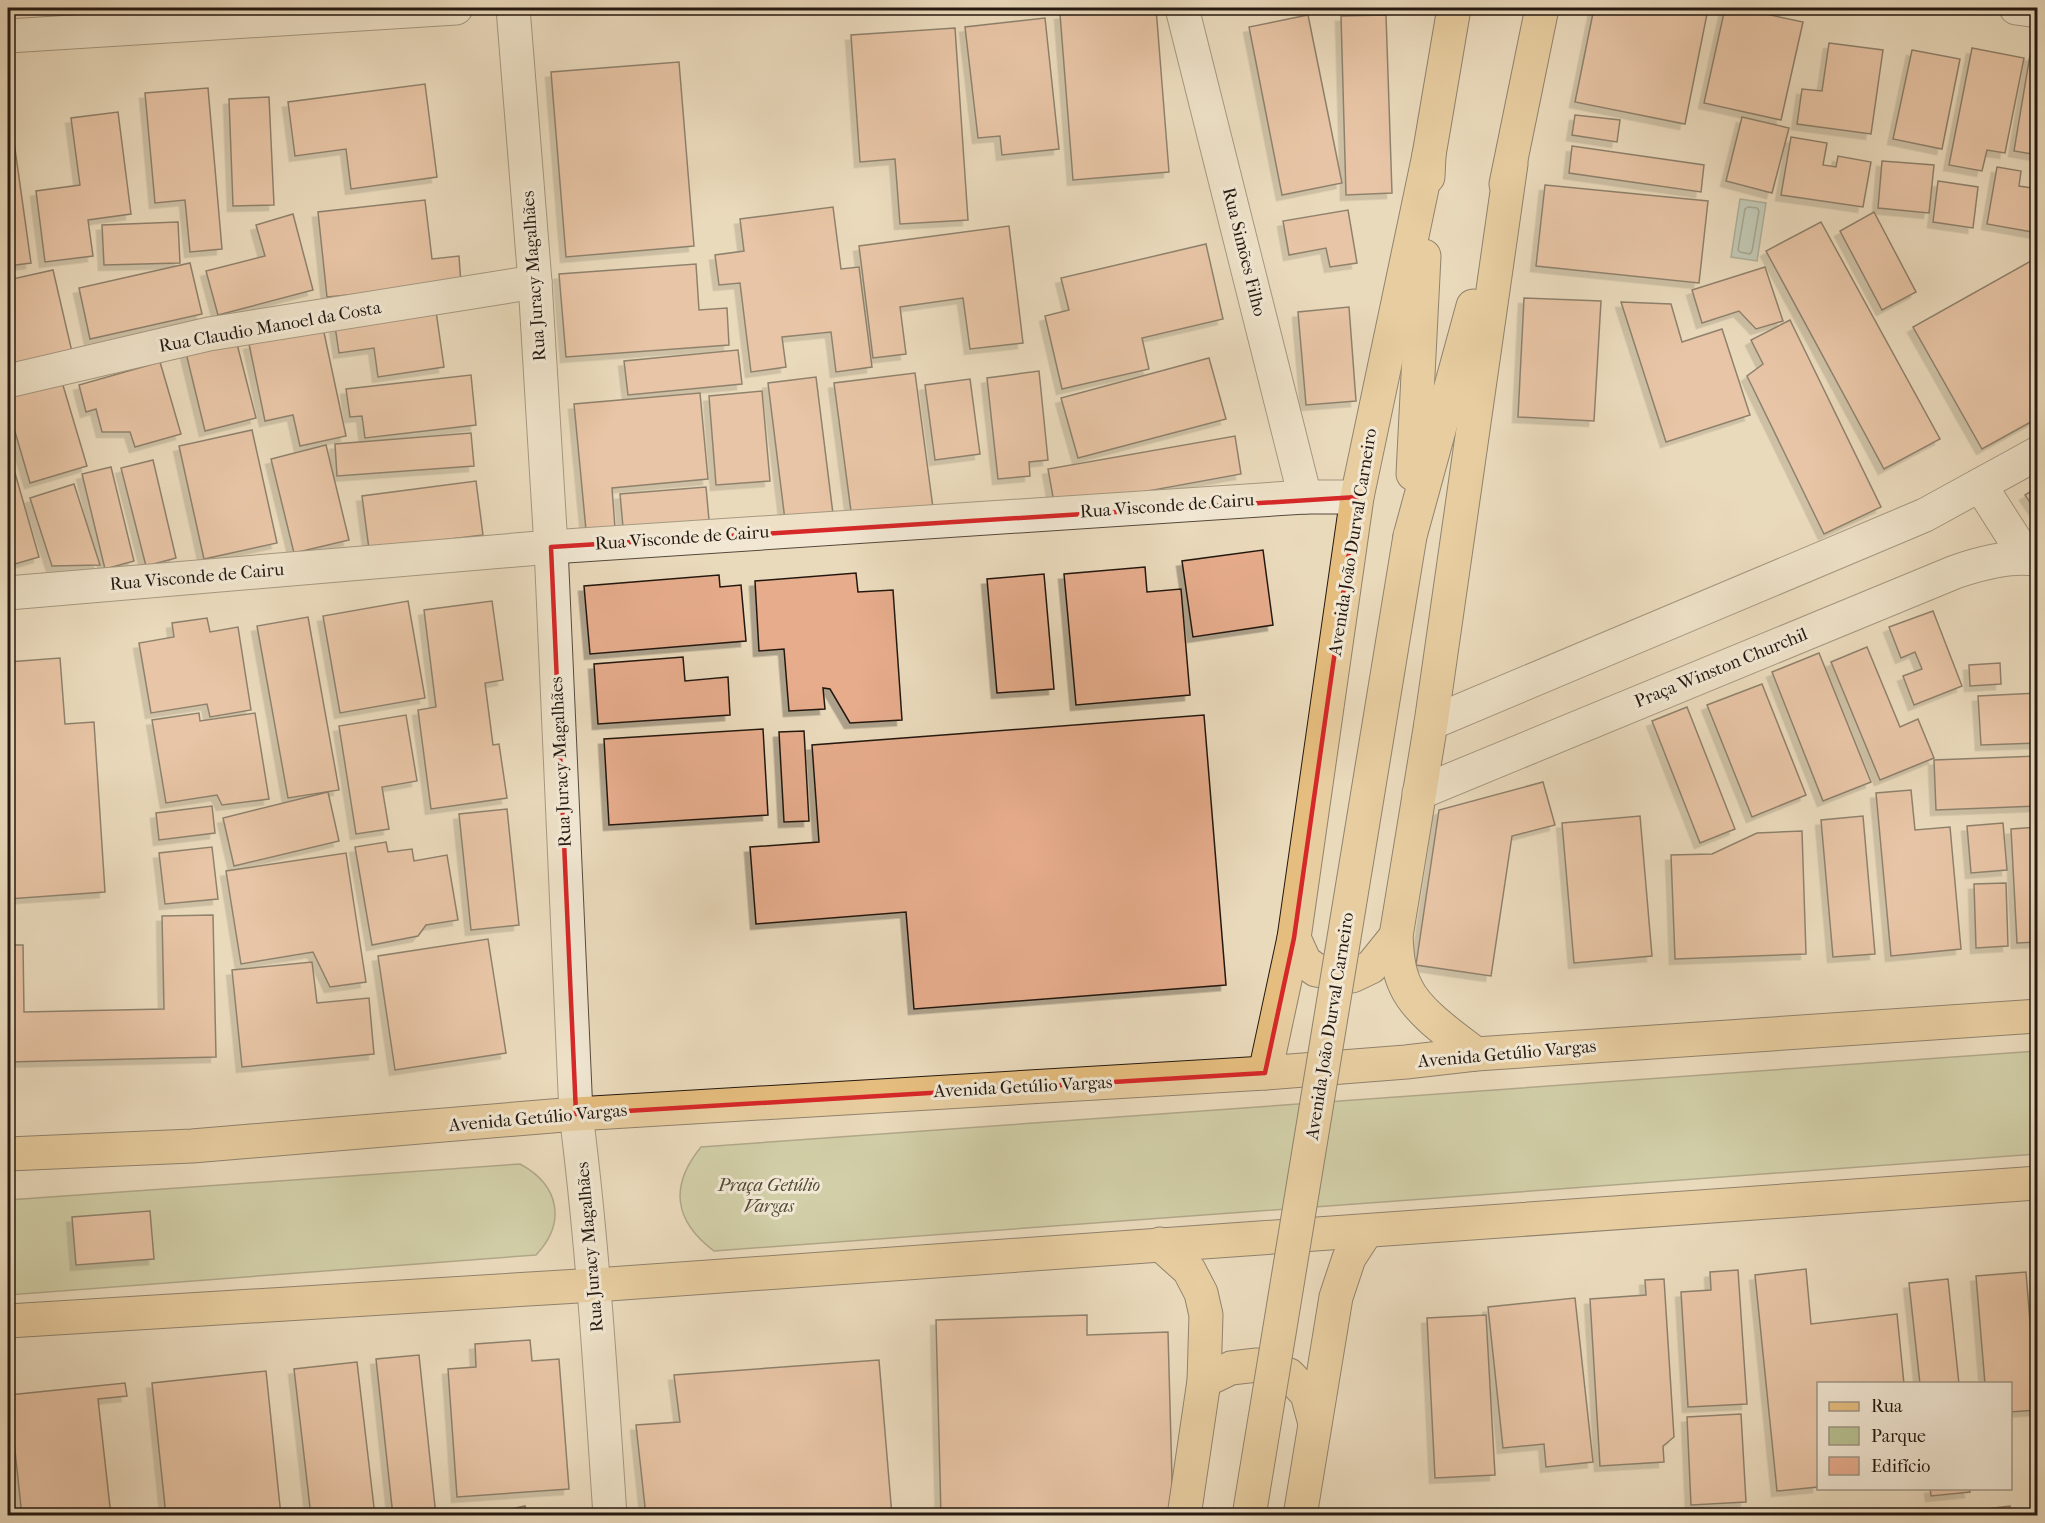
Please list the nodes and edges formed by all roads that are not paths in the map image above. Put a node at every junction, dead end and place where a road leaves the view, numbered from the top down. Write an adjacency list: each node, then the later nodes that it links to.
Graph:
1 (456, 8): 8 (street)
2 (513, 8): 11 (street, Rua Juracy Magalhães)
3 (1182, 8): 15 (street, Rua Simões Filho)
4 (1454, 8): 9 (main road, Avenida João Durval Carneiro)
5 (1542, 8): 10 (main road, Avenida João Durval Carneiro)
6 (2016, 8): 7 (street)
7 (2037, 11)
8 (8, 36)
9 (1429, 155): 16 (main road, Avenida João Durval Carneiro); 17 (main road, Avenida João Durval Carneiro)
10 (1511, 164): 17 (main road, Avenida João Durval Carneiro); 21 (main road, Avenida João Durval Carneiro)
11 (535, 282): 12 (street, Rua Claudio Manoel da Costa); 18 (street, Rua Juracy Magalhães)
12 (8, 381)
13 (2037, 453): 14 (street)
14 (1980, 485): 19 (street); 21 (street)
15 (1305, 497): 16 (street, Rua Visconde de Cairu); 18 (street, Rua Visconde de Cairu)
16 (1357, 497): 24 (main road, Avenida João Durval Carneiro)
17 (1410, 536): 39 (main road, Avenida João Durval Carneiro, bridge)
18 (551, 547): 20 (street, Rua Visconde de Cairu); 28 (street, Rua Juracy Magalhães)
19 (2032, 558): 22 (street, Praça Winston Churchil)
20 (8, 593)
21 (1431, 723): 22 (main road, Avenida João Durval Carneiro)
22 (1419, 793): 23 (main road, Avenida João Durval Carneiro)
23 (1396, 936): 24 (main road); 26 (main road, Avenida João Durval Carneiro)
24 (1294, 938): 27 (main road, Avenida João Durval Carneiro)
25 (2037, 1016): 26 (main road, Avenida Getúlio Vargas)
26 (1476, 1054): 27 (main road, Avenida Getúlio Vargas)
27 (1265, 1073): 28 (main road, Avenida Getúlio Vargas)
28 (576, 1114): 29 (main road, Avenida Getúlio Vargas); 33 (street, Rua Juracy Magalhães)
29 (8, 1154)
30 (2037, 1183): 31 (main road)
31 (1366, 1232): 32 (main road); 36 (main road)
32 (1160, 1244): 33 (main road); 35 (main road)
33 (595, 1285): 34 (main road); 37 (street, Rua Juracy Magalhães)
34 (8, 1321)
35 (1204, 1381): 36 (main road); 38 (main road)
36 (1314, 1420): 40 (main road)
37 (610, 1515)
38 (1184, 1515)
39 (1249, 1515)
40 (1300, 1515)

